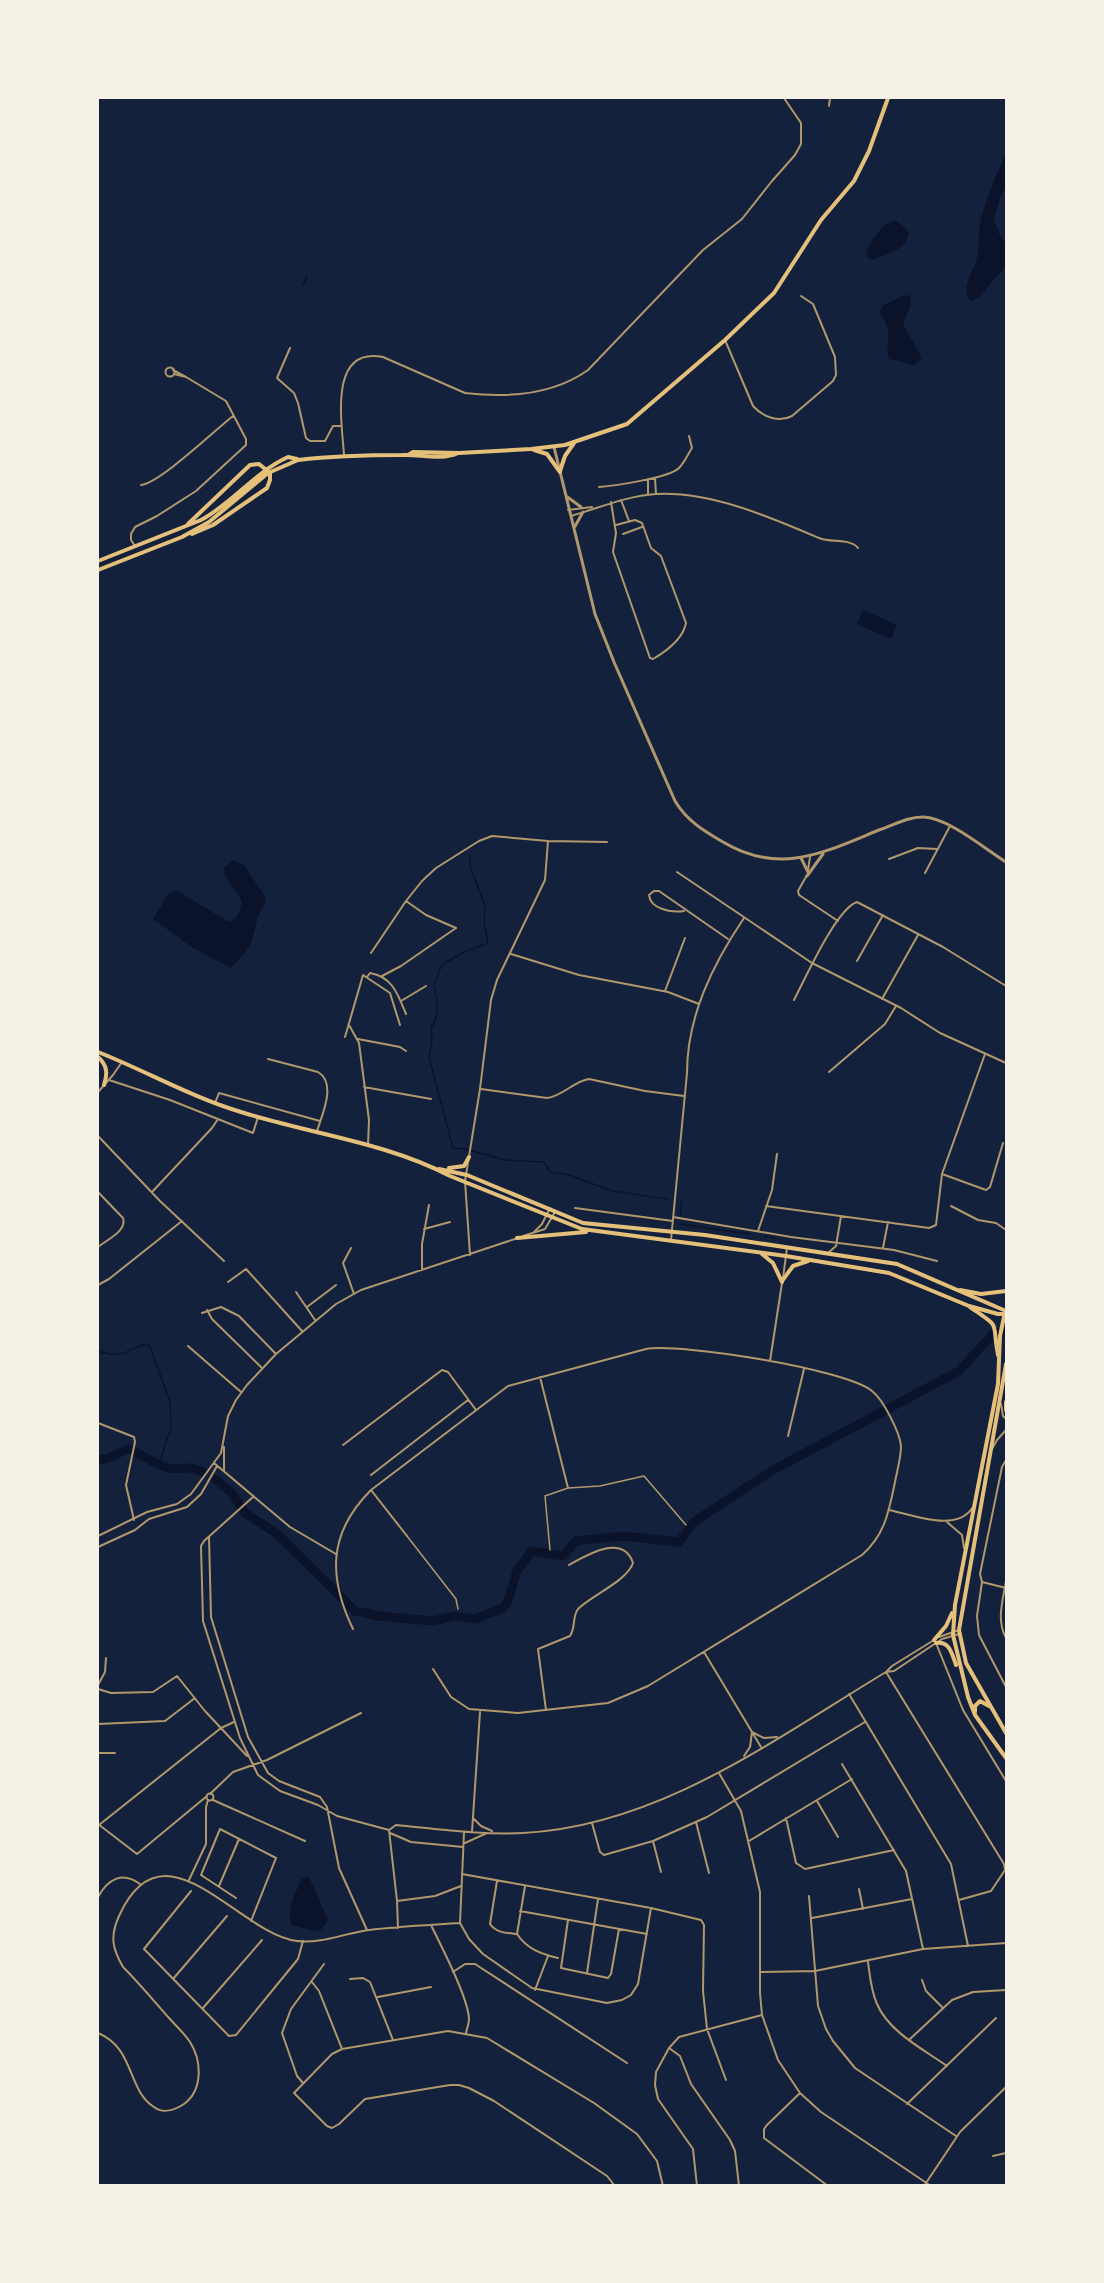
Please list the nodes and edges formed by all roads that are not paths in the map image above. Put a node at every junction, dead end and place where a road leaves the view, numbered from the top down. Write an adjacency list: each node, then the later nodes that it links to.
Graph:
1 (784, 98): 12 (street)
2 (830, 98): 4 (street)
3 (888, 98): 6 (main road)
4 (829, 106)
5 (801, 296): 6 (street)
6 (725, 340): 14 (main road)
7 (290, 348): 12 (street)
8 (173, 370): 9 (street); 9 (street); 10 (street)
9 (174, 374): 10 (street)
10 (186, 377): 11 (street)
11 (234, 416): 22 (street); 41 (street)
12 (342, 426): 17 (street)
13 (689, 436): 20 (street)
14 (574, 443): 15 (main road); 19 (main road)
15 (554, 447): 16 (main road); 19 (street)
16 (531, 449): 17 (main road); 19 (main road)
17 (344, 455): 18 (main road)
18 (298, 460): 35 (main road); 40 (main road)
19 (560, 472): 25 (street)
20 (655, 478): 21 (street); 24 (street)
21 (648, 479): 23 (street); 26 (street)
22 (141, 485)
23 (599, 487)
24 (656, 494): 26 (street); 42 (street)
25 (564, 495): 29 (street); 31 (street)
26 (648, 495): 27 (street)
27 (621, 500): 28 (street); 34 (street)
28 (611, 502): 30 (street); 36 (street)
29 (581, 507): 30 (street); 31 (street)
30 (593, 507): 32 (street)
31 (568, 510): 33 (street)
32 (583, 512): 33 (street); 38 (street)
33 (570, 516): 38 (street)
34 (629, 521): 36 (street); 37 (street)
35 (187, 525): 40 (main road); 41 (main road)
36 (616, 525): 37 (street)
37 (642, 527): 39 (street)
38 (573, 530): 51 (street)
39 (623, 534)
40 (182, 537): 44 (main road)
41 (135, 546): 43 (main road)
42 (858, 548)
43 (98, 561)
44 (98, 570)
45 (950, 826): 48 (street); 49 (street); 53 (street)
46 (548, 841): 47 (street); 57 (street); 66 (street)
47 (607, 842)
48 (938, 849): 52 (street); 55 (street)
49 (827, 851): 50 (street); 56 (street)
50 (810, 857): 51 (street); 56 (street)
51 (801, 858): 56 (street)
52 (889, 859)
53 (1006, 862)
54 (677, 872): 60 (street)
55 (925, 873)
56 (807, 874): 61 (street)
57 (406, 901): 65 (street); 70 (street)
58 (684, 911): 58 (street); 64 (street)
59 (883, 915): 61 (street); 62 (street); 67 (street)
60 (744, 918): 64 (street); 68 (street)
61 (838, 921): 68 (street)
62 (918, 935): 72 (street); 74 (street)
63 (685, 938): 73 (street)
64 (729, 940): 77 (street)
65 (371, 953)
66 (510, 954): 73 (street); 95 (street)
67 (857, 961)
68 (812, 963): 74 (street); 75 (street)
69 (365, 976): 70 (street); 80 (street); 81 (street)
70 (382, 976): 76 (street)
71 (426, 986): 76 (street)
72 (1006, 986)
73 (664, 991): 77 (street)
74 (882, 999): 78 (street)
75 (794, 1000)
76 (401, 1001): 79 (street)
77 (699, 1004): 97 (street)
78 (896, 1006): 86 (street); 91 (street)
79 (406, 1014)
80 (348, 1024): 82 (street); 83 (street)
81 (400, 1025)
82 (345, 1037)
83 (358, 1039): 84 (street); 94 (street)
84 (406, 1051)
85 (98, 1052): 89 (main road)
86 (985, 1054): 90 (street); 111 (street)
87 (98, 1057): 93 (main road)
88 (268, 1059): 102 (street)
89 (122, 1062): 92 (street); 99 (main road)
90 (1006, 1063)
91 (830, 1072)
92 (109, 1080): 93 (street); 101 (street)
93 (104, 1085): 96 (street)
94 (364, 1087): 98 (street); 106 (street)
95 (480, 1089): 97 (street); 108 (street)
96 (98, 1092)
97 (684, 1096): 125 (street)
98 (431, 1100)
99 (215, 1103): 100 (main road); 102 (street)
100 (258, 1117): 101 (street); 103 (main road)
101 (218, 1119): 115 (street)
102 (320, 1121): 103 (street)
103 (317, 1131): 106 (main road)
104 (98, 1136): 115 (street)
105 (1003, 1143): 111 (street)
106 (368, 1145): 110 (main road)
107 (777, 1154): 117 (street)
108 (470, 1156): 109 (main road); 112 (street)
109 (445, 1168): 110 (main road); 112 (main road)
110 (438, 1169): 113 (main road)
111 (942, 1174): 128 (street)
112 (467, 1175): 113 (street); 119 (main road)
113 (465, 1181): 122 (main road); 145 (street)
114 (98, 1192): 138 (street)
115 (152, 1192): 126 (street)
116 (429, 1205): 129 (street)
117 (766, 1206): 123 (street); 131 (street)
118 (951, 1206): 130 (street)
119 (550, 1208): 121 (main road); 122 (street)
120 (575, 1208): 125 (street)
121 (555, 1211): 124 (street); 133 (main road)
122 (547, 1214): 124 (main road); 134 (street)
123 (841, 1216): 128 (street); 137 (street)
124 (553, 1217): 132 (main road); 134 (street)
125 (673, 1219): 131 (street); 133 (street)
126 (182, 1221): 148 (street); 154 (street)
127 (450, 1222): 129 (street)
128 (888, 1222): 142 (street)
129 (424, 1229): 151 (street)
130 (1006, 1230)
131 (758, 1231): 137 (street)
132 (596, 1232): 135 (main road); 136 (main road)
133 (672, 1232): 136 (street); 141 (main road)
134 (533, 1233): 135 (street)
135 (517, 1238): 145 (street)
136 (671, 1241): 143 (main road)
137 (837, 1242): 139 (street); 142 (street)
138 (98, 1246)
139 (836, 1246): 144 (street); 146 (street)
140 (351, 1248): 159 (street)
141 (787, 1248): 144 (main road); 147 (street)
142 (883, 1248): 150 (street)
143 (759, 1252): 147 (main road); 153 (main road)
144 (828, 1253): 146 (main road)
145 (470, 1255): 151 (street)
146 (842, 1255): 156 (main road)
147 (786, 1256): 149 (main road); 153 (street)
148 (224, 1261)
149 (810, 1261): 153 (main road); 160 (main road)
150 (937, 1261)
151 (422, 1270): 159 (street)
152 (228, 1282): 166 (street)
153 (782, 1282): 170 (street)
154 (98, 1285)
155 (336, 1285): 161 (street)
156 (956, 1289): 157 (main road); 164 (main road)
157 (1006, 1291)
158 (296, 1292): 161 (street)
159 (354, 1294): 165 (street)
160 (969, 1306): 164 (main road); 167 (main road)
161 (307, 1307): 165 (street)
162 (207, 1310): 163 (street); 169 (street); 172 (street)
163 (202, 1312)
164 (1006, 1312): 167 (main road)
165 (315, 1320): 166 (street)
166 (302, 1331): 169 (street)
167 (998, 1336): 195 (main road)
168 (188, 1346): 175 (street)
169 (276, 1354): 172 (street)
170 (770, 1361): 173 (street); 174 (street)
171 (1006, 1364): 177 (main road)
172 (262, 1368): 175 (street)
173 (804, 1369): 184 (street); 196 (street)
174 (540, 1377): 179 (street); 192 (street)
175 (241, 1392): 185 (street)
176 (468, 1400): 179 (street); 186 (street); 191 (street)
177 (1000, 1401): 181 (street); 187 (main road)
178 (1006, 1402): 180 (main road)
179 (476, 1410): 193 (street)
180 (1006, 1410)
181 (1006, 1419)
182 (98, 1424): 197 (street)
183 (1006, 1431): 187 (street)
184 (788, 1436)
185 (224, 1444): 189 (street); 190 (street)
186 (343, 1445)
187 (990, 1453): 214 (main road)
188 (1006, 1460): 209 (street)
189 (215, 1464): 190 (street); 197 (street); 203 (street)
190 (225, 1473): 194 (street)
191 (371, 1475)
192 (568, 1488): 199 (lane); 204 (lane)
193 (371, 1490): 202 (street); 205 (street)
194 (253, 1497): 201 (street); 205 (street)
195 (977, 1500): 198 (street); 206 (main road)
196 (889, 1510): 198 (street); 218 (street)
197 (134, 1520): 200 (street)
198 (946, 1522): 206 (street)
199 (686, 1525)
200 (98, 1536)
201 (209, 1536): 232 (street); 245 (street)
202 (406, 1536): 212 (lane)
203 (98, 1547)
204 (550, 1550)
205 (337, 1554): 213 (street)
206 (965, 1557): 211 (main road)
207 (569, 1565): 228 (street)
208 (1006, 1581): 210 (street)
209 (982, 1582): 210 (street); 224 (street)
210 (1006, 1588): 216 (street)
211 (955, 1605): 215 (main road); 217 (main road)
212 (458, 1609)
213 (353, 1629)
214 (959, 1632): 215 (street); 230 (main road)
215 (953, 1633): 217 (street); 222 (main road)
216 (1006, 1638)
217 (935, 1641): 221 (street); 222 (main road); 250 (street)
218 (704, 1652): 228 (street); 236 (street)
219 (106, 1658): 223 (street)
220 (433, 1669): 227 (street)
221 (886, 1672): 225 (street); 290 (street)
222 (965, 1685): 231 (main road)
223 (98, 1687): 226 (street)
224 (1006, 1687)
225 (849, 1694): 233 (street); 238 (street)
226 (195, 1698): 234 (street); 235 (street)
227 (480, 1711): 228 (street); 257 (street)
228 (546, 1711)
229 (361, 1713): 245 (street)
230 (995, 1713): 231 (main road); 237 (main road)
231 (975, 1715): 243 (main road)
232 (234, 1722): 235 (street); 242 (street)
233 (865, 1722): 254 (street); 290 (street)
234 (98, 1724)
235 (221, 1728): 242 (street); 261 (street)
236 (752, 1732): 238 (street); 239 (street); 244 (street)
237 (1006, 1733)
238 (779, 1737): 239 (street)
239 (761, 1747): 244 (street)
240 (115, 1753): 241 (street)
241 (98, 1754)
242 (249, 1757): 246 (street)
243 (1006, 1758)
244 (742, 1759): 248 (street)
245 (260, 1762): 246 (street); 256 (street)
246 (252, 1764): 251 (street); 256 (street)
247 (842, 1764): 249 (street)
248 (719, 1772): 254 (street); 260 (street)
249 (852, 1779): 255 (street); 273 (street)
250 (1006, 1781)
251 (208, 1795): 252 (street); 253 (street); 261 (street)
252 (207, 1800): 253 (street); 277 (street)
253 (213, 1800): 269 (street)
254 (736, 1800): 259 (street); 271 (street)
255 (817, 1800): 258 (street); 267 (street)
256 (329, 1812): 262 (street); 304 (street)
257 (473, 1818): 264 (street); 266 (street)
258 (786, 1818): 271 (street); 273 (street)
259 (696, 1822): 270 (street); 275 (street)
260 (592, 1823): 266 (street); 270 (street)
261 (98, 1824)
262 (389, 1831): 263 (street); 272 (street); 291 (street)
263 (464, 1832): 264 (street); 272 (street)
264 (472, 1832): 265 (street)
265 (489, 1832): 266 (street); 272 (street)
266 (495, 1832)
267 (838, 1837)
268 (238, 1839): 280 (street); 280 (street); 298 (street)
269 (305, 1841)
270 (653, 1841): 274 (street)
271 (749, 1841): 318 (street)
272 (463, 1846): 276 (street)
273 (894, 1850): 289 (street)
274 (661, 1872)
275 (709, 1873)
276 (462, 1874): 278 (street); 281 (street)
277 (189, 1880): 279 (street); 298 (street)
278 (497, 1881): 282 (street); 305 (street)
279 (140, 1884): 286 (street); 333 (street)
280 (219, 1886): 287 (street)
281 (461, 1886): 291 (street); 299 (street)
282 (525, 1886): 288 (street); 294 (street)
283 (859, 1889): 293 (street)
284 (191, 1891): 320 (street)
285 (809, 1896): 296 (street)
286 (98, 1897)
287 (236, 1898)
288 (598, 1899): 292 (street); 300 (street)
289 (912, 1899): 293 (street); 311 (street)
290 (959, 1900): 310 (street)
291 (397, 1901): 302 (street)
292 (651, 1908): 306 (street); 332 (street)
293 (863, 1909): 296 (street)
294 (520, 1911): 297 (street); 305 (street)
295 (227, 1916): 320 (street)
296 (812, 1918): 316 (street)
297 (568, 1920): 300 (street); 319 (street)
298 (251, 1921): 308 (street)
299 (460, 1923): 301 (street); 325 (street)
300 (594, 1924): 303 (street); 319 (street)
301 (432, 1925): 302 (street); 317 (street)
302 (398, 1928): 304 (street)
303 (619, 1929): 306 (street); 319 (street)
304 (367, 1930): 308 (street)
305 (517, 1934): 312 (street)
306 (647, 1934): 325 (street)
307 (261, 1940): 328 (street)
308 (303, 1941): 328 (street)
309 (1006, 1943): 310 (street)
310 (968, 1946): 311 (street)
311 (923, 1949): 314 (street)
312 (548, 1956): 313 (street); 325 (street)
313 (558, 1958)
314 (868, 1961): 316 (street); 335 (street)
315 (324, 1964): 323 (street)
316 (815, 1971): 318 (street); 345 (street)
317 (453, 1972): 334 (street); 339 (street)
318 (759, 1972): 330 (street)
319 (586, 1973)
320 (173, 1979): 328 (street)
321 (350, 1979): 327 (street)
322 (922, 1980): 329 (street)
323 (312, 1982): 338 (street); 342 (street)
324 (431, 1987): 327 (street)
325 (535, 1990)
326 (1006, 1990): 329 (street)
327 (377, 1997): 336 (street)
328 (202, 2008)
329 (943, 2008): 335 (street)
330 (762, 2015): 332 (street); 344 (street)
331 (996, 2018): 340 (street)
332 (708, 2029): 337 (street); 341 (street)
333 (98, 2033)
334 (466, 2033): 336 (street); 354 (street)
335 (910, 2039): 340 (street)
336 (394, 2040): 338 (street)
337 (669, 2048): 355 (street); 356 (street)
338 (342, 2049): 342 (street)
339 (627, 2064)
340 (947, 2066): 345 (street)
341 (726, 2080)
342 (303, 2083): 353 (street)
343 (1006, 2086): 346 (street)
344 (800, 2093): 349 (street); 350 (street)
345 (907, 2103): 346 (street)
346 (956, 2136): 350 (street)
347 (1006, 2153): 348 (street)
348 (993, 2156)
349 (821, 2181): 357 (street); 358 (street)
350 (925, 2184): 359 (street)
351 (501, 2186): 352 (street)
352 (514, 2186)
353 (615, 2186)
354 (663, 2186)
355 (697, 2186)
356 (739, 2186)
357 (818, 2186)
358 (828, 2186)
359 (931, 2186)

